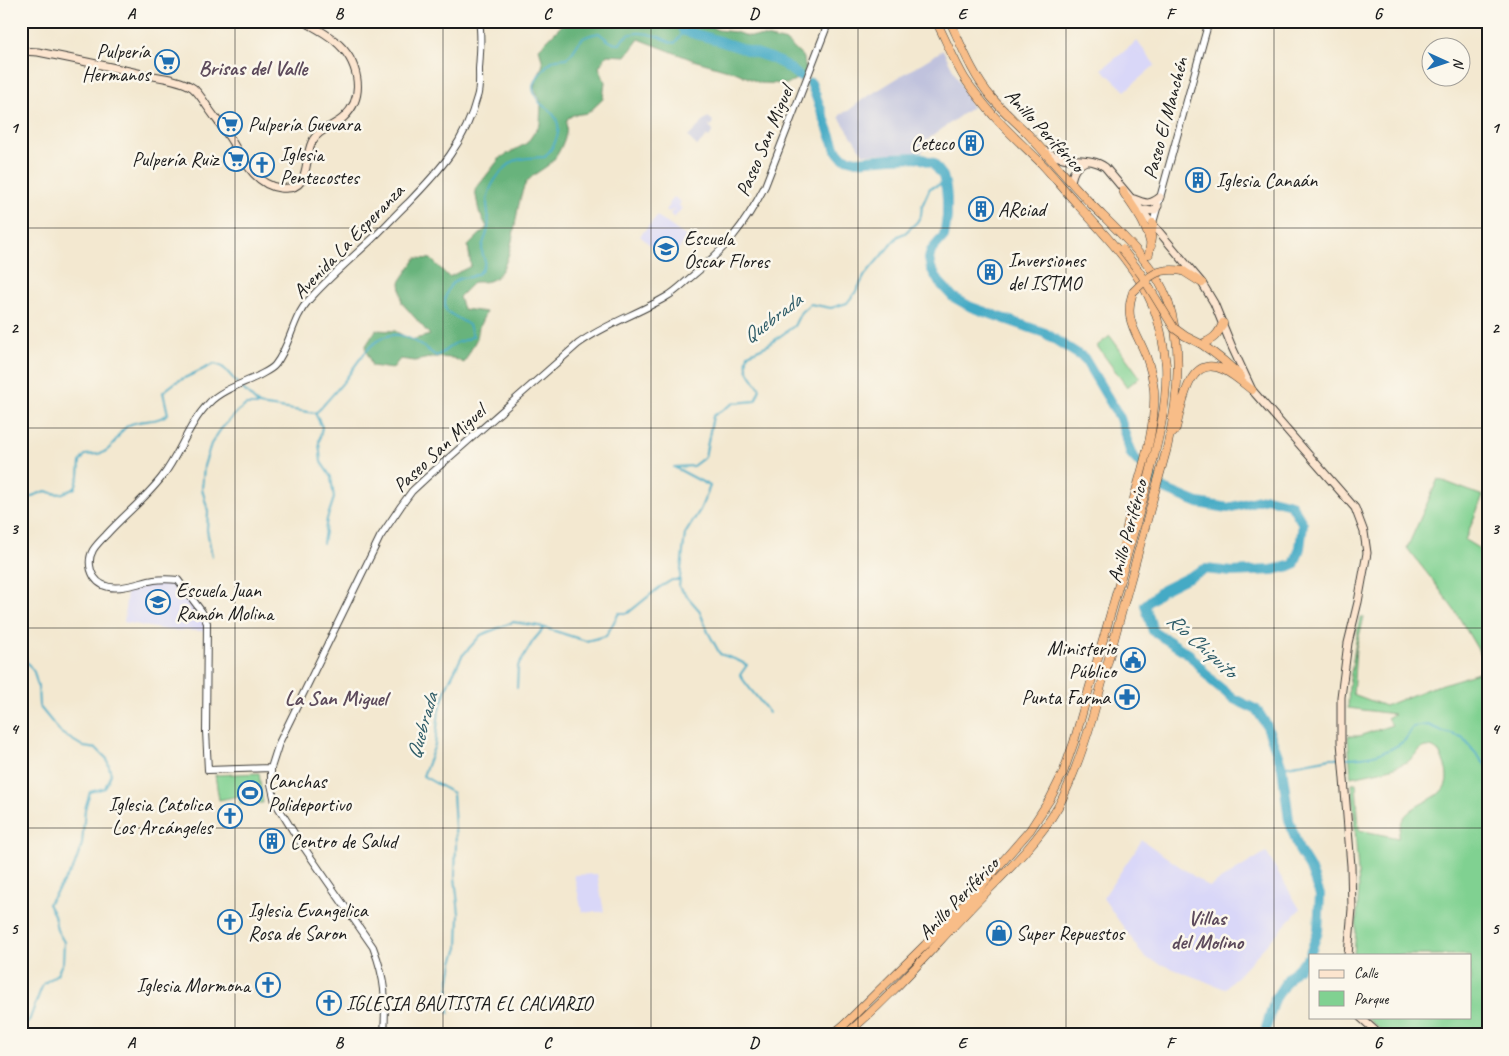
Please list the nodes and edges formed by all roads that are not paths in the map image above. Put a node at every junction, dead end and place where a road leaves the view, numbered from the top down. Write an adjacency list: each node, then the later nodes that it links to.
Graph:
1 (303, 21): 7 (main road)
2 (478, 21): 27 (street, Avenida La Esperanza)
3 (829, 21): 27 (street, Paseo San Miguel)
4 (937, 21): 16 (highway, Anillo Periférico)
5 (948, 21): 8 (highway, Anillo Periférico)
6 (1209, 21): 12 (street, Paseo El Manchén)
7 (21, 51)
8 (1042, 149): 9 (main road); 10 (highway, Anillo Periférico)
9 (1086, 161): 10 (main road); 11 (main road)
10 (1071, 182): 24 (highway, Anillo Periférico)
11 (1124, 190): 13 (main road); 18 (highway)
12 (1160, 196): 13 (main road); 14 (street, Paseo El Manchén)
13 (1130, 197): 15 (main road)
14 (1158, 206): 15 (main road); 17 (street, Paseo El Manchén)
15 (1141, 210): 17 (main road)
16 (1088, 216): 22 (highway, bridge); 25 (highway, Anillo Periférico)
17 (1153, 223): 18 (highway); 20 (main road)
18 (1151, 246): 19 (highway)
19 (1149, 254)
20 (1202, 283): 21 (main road); 25 (highway, bridge)
21 (1222, 323): 22 (highway); 23 (main road)
22 (1201, 344): 23 (highway)
23 (1252, 390): 24 (highway); 28 (main road)
24 (1168, 441): 32 (highway, Anillo Periférico)
25 (1150, 458): 26 (highway, Anillo Periférico); 26 (highway)
26 (1122, 572): 31 (highway, Anillo Periférico)
27 (271, 768): 30 (street, Paseo San Miguel)
28 (1348, 954)
29 (1361, 1018): 33 (main road)
30 (384, 1035)
31 (832, 1035)
32 (845, 1035)
33 (1380, 1035)

